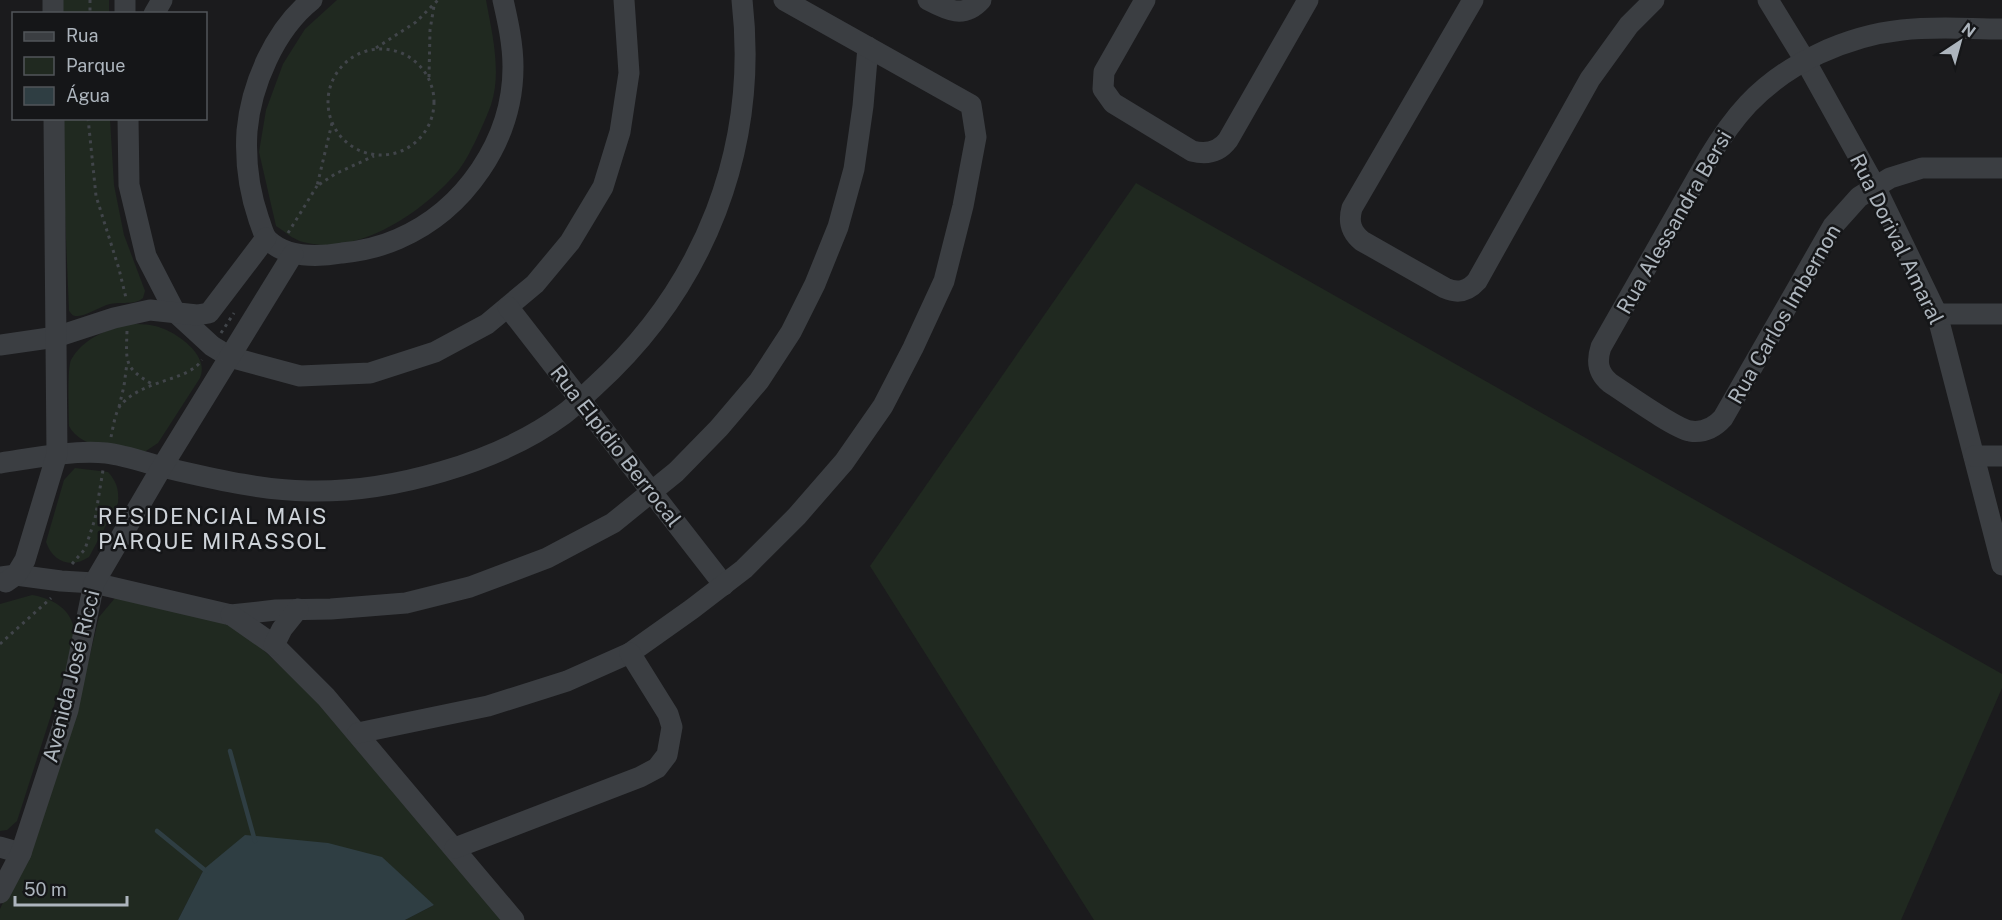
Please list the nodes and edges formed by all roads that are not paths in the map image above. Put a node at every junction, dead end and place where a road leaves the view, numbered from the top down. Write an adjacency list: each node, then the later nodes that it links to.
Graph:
1 (312, 0): 20 (street)
2 (503, 0): 20 (street)
3 (624, 0): 21 (street)
4 (742, 0): 28 (street)
5 (784, 0): 14 (street)
6 (928, 0): 12 (street)
7 (1145, 0): 8 (street)
8 (1308, 0)
9 (1473, 0): 10 (street)
10 (1654, 0)
11 (1768, 0): 15 (street, Rua Dorival Amaral)
12 (975, 5)
13 (2002, 29): 15 (street, Rua Alessandra Bersi)
14 (868, 47): 35 (street); 39 (street)
15 (1806, 62): 19 (street, Rua Dorival Amaral); 29 (street, Rua Alessandra Bersi)
16 (54, 120): 25 (street)
17 (128, 120): 22 (street)
18 (2002, 168): 19 (street, Rua Carlos Imbernon)
19 (1875, 186): 23 (street, Rua Dorival Amaral); 29 (street, Rua Carlos Imbernon)
20 (279, 247): 22 (street); 27 (street, Avenida José Ricci)
21 (508, 307): 27 (street); 28 (street, Rua Elpídio Berrocal)
22 (175, 312): 25 (street); 27 (street)
23 (1938, 314): 24 (street); 31 (street, Rua Dorival Amaral)
24 (2002, 314)
25 (56, 338): 26 (street); 30 (street)
26 (0, 345)
27 (221, 351): 34 (street, Avenida José Ricci)
28 (580, 400): 34 (street); 35 (street, Rua Elpídio Berrocal)
29 (1701, 431)
30 (57, 454): 33 (street); 34 (street); 37 (street)
31 (1974, 456): 32 (street); 36 (street, Rua Dorival Amaral)
32 (2002, 456)
33 (0, 463)
34 (162, 466): 38 (street, Avenida José Ricci)
35 (651, 492): 39 (street, Rua Elpídio Berrocal); 40 (street)
36 (2002, 565)
37 (5, 579): 38 (street)
38 (93, 583): 41 (street); 47 (street, Avenida José Ricci)
39 (724, 585): 43 (street)
40 (298, 609): 41 (street); 42 (street)
41 (231, 615): 42 (street)
42 (274, 645): 44 (street)
43 (630, 653): 44 (street); 46 (street)
44 (358, 733): 46 (street)
45 (0, 847): 47 (street)
46 (455, 848): 49 (street)
47 (21, 853): 48 (street, Avenida José Ricci)
48 (0, 893)
49 (514, 920)

